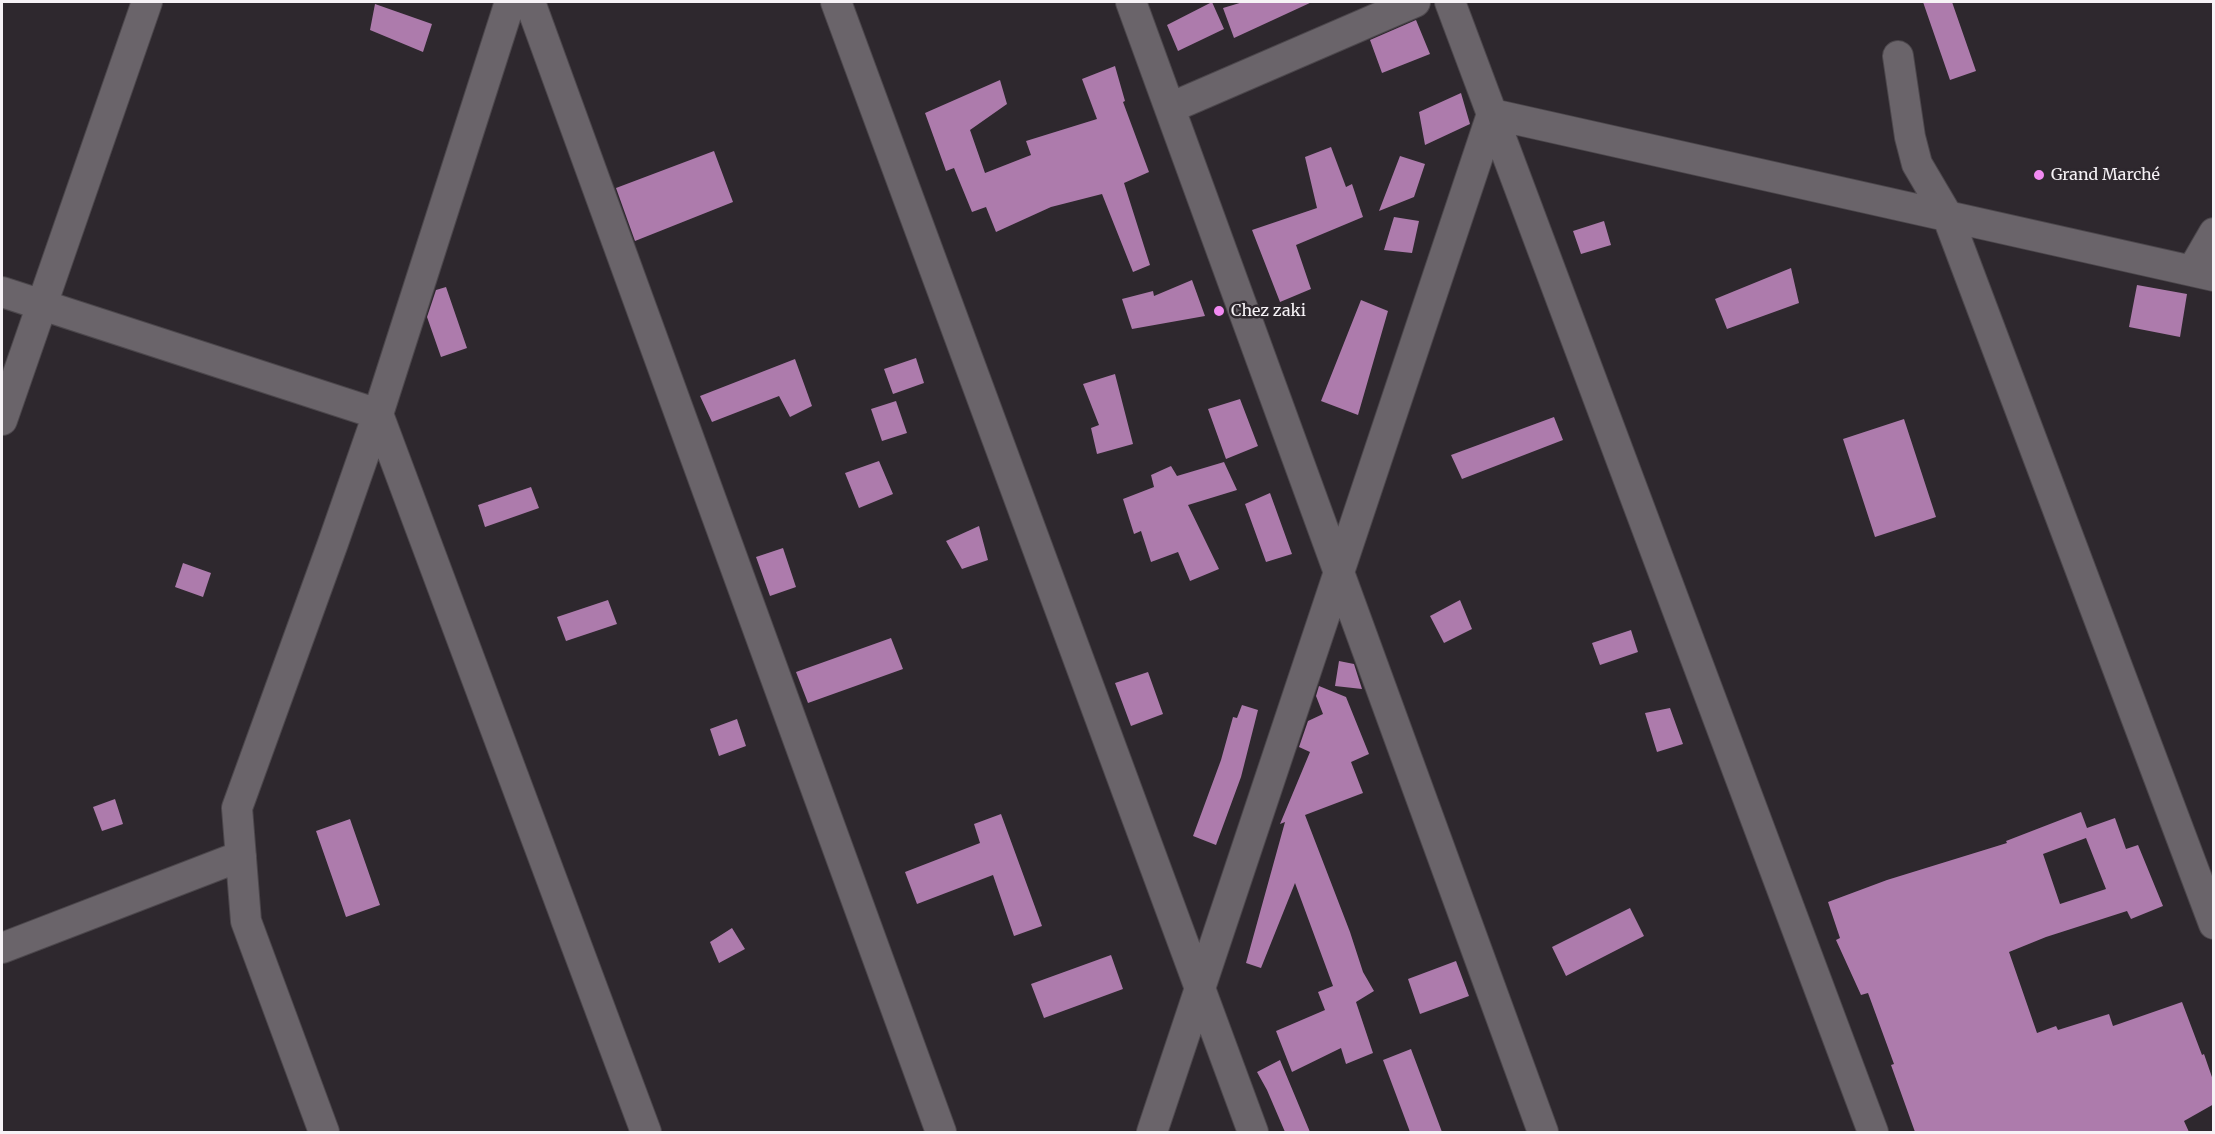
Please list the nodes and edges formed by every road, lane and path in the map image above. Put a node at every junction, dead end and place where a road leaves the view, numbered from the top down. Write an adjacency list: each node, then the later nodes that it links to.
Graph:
1 (147, 2): 15 (street)
2 (510, 2): 16 (street)
3 (530, 2): 25 (street)
4 (836, 2): 22 (street)
5 (1131, 2): 9 (street)
6 (1415, 2): 9 (street)
7 (1450, 2): 10 (street)
8 (1898, 56): 11 (street)
9 (1170, 108): 18 (street)
10 (1492, 114): 11 (street); 18 (street); 29 (street)
11 (1947, 215): 13 (street); 20 (street)
12 (2214, 233): 13 (street)
13 (2203, 273)
14 (2, 292): 15 (street)
15 (40, 304): 16 (street); 17 (street)
16 (378, 414): 19 (street); 24 (street)
17 (2, 420)
18 (1338, 571): 22 (street); 28 (street)
19 (241, 856): 21 (street); 23 (street)
20 (2214, 924)
21 (2, 948)
22 (1199, 988): 26 (street); 27 (street)
23 (324, 1132)
24 (646, 1132)
25 (941, 1132)
26 (1152, 1132)
27 (1254, 1132)
28 (1543, 1132)
29 (1873, 1132)

